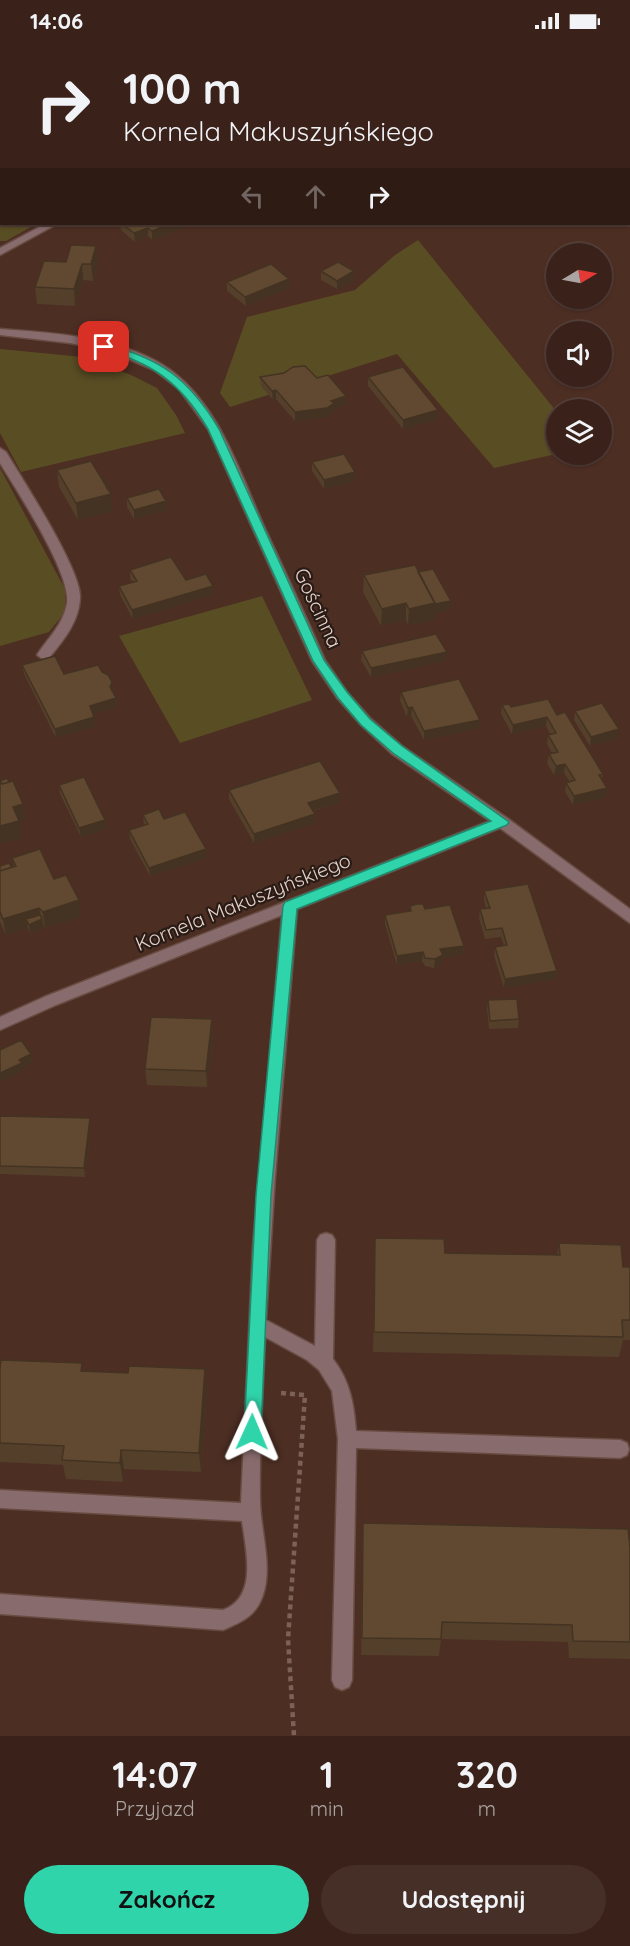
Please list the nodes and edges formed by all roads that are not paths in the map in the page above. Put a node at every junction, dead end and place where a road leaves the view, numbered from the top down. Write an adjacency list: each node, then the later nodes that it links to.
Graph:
1 (50, 225): 2 (street)
2 (0, 252)
3 (0, 332): 6 (street, Gościnna)
4 (0, 452): 5 (street)
5 (44, 655)
6 (502, 822): 7 (street, Kornela Makuszyńskiego); 8 (street, Gościnna)
7 (290, 906): 9 (street, Kornela Makuszyńskiego); 11 (street)
8 (630, 917)
9 (0, 1024)
10 (326, 1240): 12 (street)
11 (257, 1324): 12 (street); 16 (street)
12 (324, 1360): 13 (street)
13 (347, 1439): 14 (street); 18 (street)
14 (620, 1449)
15 (0, 1499): 16 (street)
16 (251, 1513): 17 (street)
17 (0, 1604)
18 (342, 1680)

